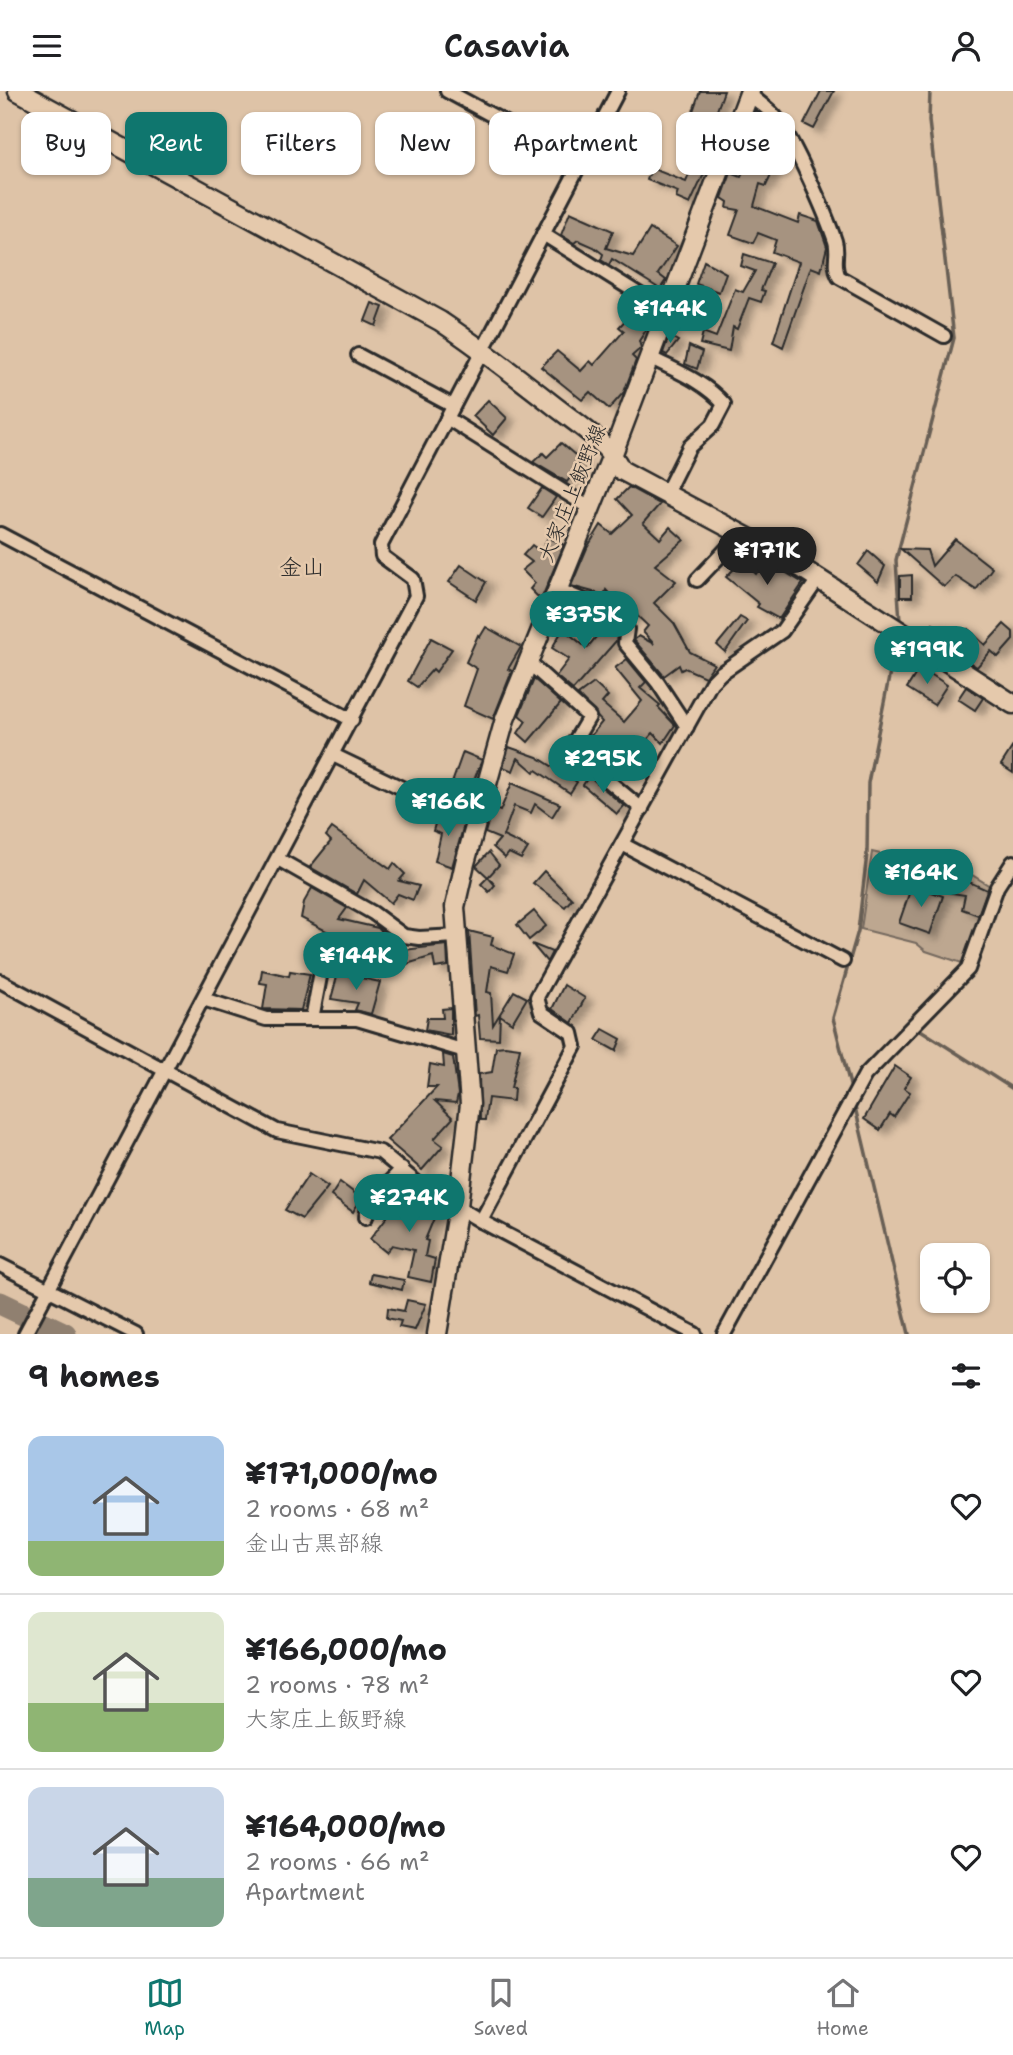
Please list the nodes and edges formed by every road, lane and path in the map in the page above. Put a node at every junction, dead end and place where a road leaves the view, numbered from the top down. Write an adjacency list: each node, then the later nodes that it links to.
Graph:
1 (18, 91): 11 (main road)
2 (447, 91): 6 (street)
3 (618, 91): 5 (street)
4 (749, 93): 9 (main road, 大家庄上飯野線); 10 (street)
5 (607, 112)
6 (489, 114)
7 (574, 175): 8 (street)
8 (543, 234): 9 (street); 11 (street)
9 (666, 311): 13 (main road, 大家庄上飯野線)
10 (944, 335)
11 (482, 349): 14 (street); 16 (main road)
12 (358, 355): 14 (street)
13 (649, 357): 16 (main road, 大家庄上飯野線); 17 (street)
14 (453, 406): 15 (street)
15 (446, 418): 18 (street); 26 (street)
16 (612, 453): 17 (main road); 18 (main road, 大家庄上飯野線)
17 (666, 493): 20 (main road)
18 (590, 508): 23 (main road, 大家庄上飯野線)
19 (0, 534): 26 (street)
20 (741, 534): 21 (main road); 22 (street)
21 (819, 578): 25 (main road); 27 (street)
22 (696, 580)
23 (557, 589): 24 (main road, 大家庄上飯野線); 27 (street)
24 (528, 662): 29 (street); 30 (main road, 大家庄上飯野線)
25 (1013, 704)
26 (352, 720): 28 (street)
27 (687, 727): 29 (street)
28 (333, 755): 30 (street); 32 (street)
29 (642, 809): 31 (street)
30 (477, 815): 34 (main road, 大家庄上飯野線)
31 (622, 844): 36 (street); 45 (street)
32 (278, 859): 34 (street); 38 (street)
33 (1013, 862): 52 (street)
34 (457, 936): 40 (main road, 大家庄上飯野線)
35 (327, 940): 39 (street)
36 (843, 961)
37 (0, 981): 41 (street)
38 (202, 999): 39 (street); 41 (street)
39 (312, 1019): 40 (street)
40 (465, 1051): 43 (main road, 大家庄上飯野線)
41 (165, 1069): 42 (street); 47 (street)
42 (402, 1170): 43 (street); 44 (street)
43 (458, 1206): 45 (street); 50 (main road, 大家庄上飯野線)
44 (366, 1217)
45 (481, 1221): 51 (street)
46 (0, 1265): 47 (street)
47 (45, 1292): 48 (street); 49 (street)
48 (25, 1334)
49 (136, 1334)
50 (437, 1334)
51 (695, 1334)
52 (724, 1334)

